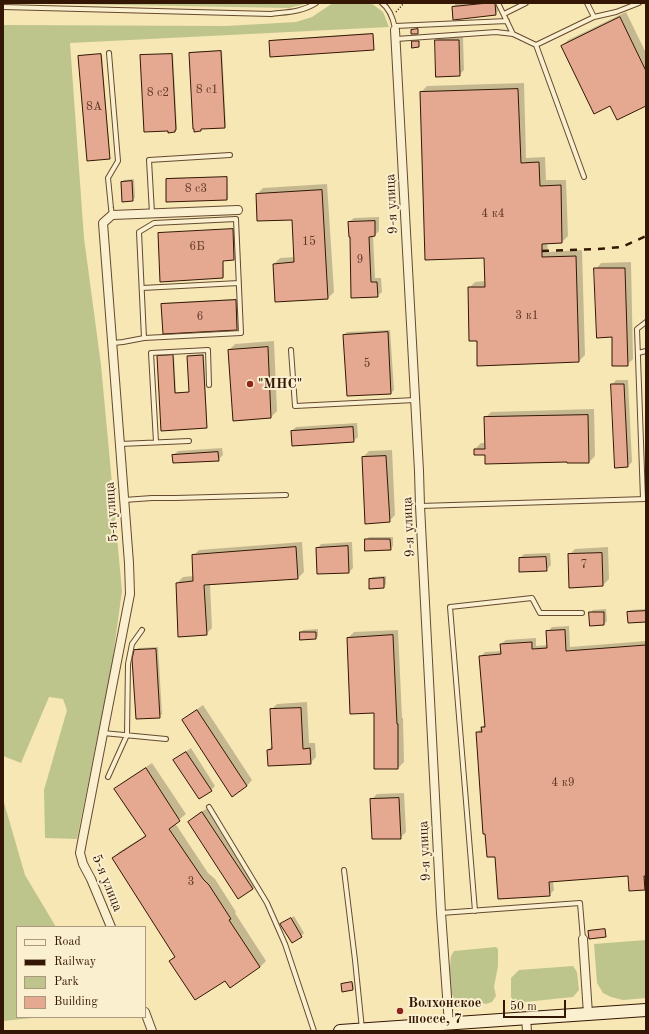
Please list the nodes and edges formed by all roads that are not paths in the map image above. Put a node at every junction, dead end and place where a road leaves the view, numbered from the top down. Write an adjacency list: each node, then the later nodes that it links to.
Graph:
1 (316, 3): 7 (lane)
2 (382, 3): 11 (lane)
3 (498, 3): 8 (lane)
4 (526, 3): 8 (lane)
5 (587, 3): 9 (lane)
6 (640, 3): 9 (lane)
7 (3, 7)
8 (504, 14): 10 (lane)
9 (594, 17): 13 (lane)
10 (507, 21): 11 (lane); 12 (lane)
11 (395, 32): 12 (lane); 29 (street, 9-я улица)
12 (513, 34): 13 (lane)
13 (536, 45): 16 (lane)
14 (109, 53): 19 (lane)
15 (230, 155): 18 (lane)
16 (584, 177)
17 (238, 210): 18 (street)
18 (152, 213): 19 (street)
19 (112, 215): 24 (street, 5-я улица)
20 (239, 283): 21 (lane); 21 (lane); 23 (lane)
21 (142, 288): 23 (lane)
22 (646, 322): 27 (lane)
23 (144, 338): 24 (lane)
24 (112, 343): 32 (street, 5-я улица)
25 (292, 350): 29 (lane)
26 (646, 351): 27 (lane)
27 (638, 353): 34 (lane)
28 (209, 385): 31 (lane)
29 (415, 400): 36 (street, 9-я улица)
30 (189, 441): 31 (lane)
31 (156, 442): 32 (lane)
32 (120, 444): 35 (street, 5-я улица)
33 (286, 495): 35 (lane)
34 (644, 499): 36 (lane)
35 (124, 500): 39 (street, 5-я улица)
36 (420, 506): 46 (street, 9-я улица)
37 (582, 613): 45 (lane)
38 (142, 630): 40 (lane)
39 (103, 733): 40 (lane); 47 (street, 5-я улица)
40 (127, 735): 41 (lane); 42 (lane)
41 (166, 739)
42 (108, 777)
43 (209, 807): 56 (lane)
44 (344, 870): 54 (lane)
45 (475, 911): 46 (lane); 48 (lane)
46 (441, 914): 53 (street, 9-я улица)
47 (111, 926)
48 (582, 939): 50 (street)
49 (646, 1010): 50 (main road)
50 (588, 1014): 52 (main road)
51 (146, 1015): 55 (street)
52 (526, 1018): 53 (main road); 58 (street)
53 (449, 1024): 54 (main road)
54 (362, 1030): 57 (main road)
55 (152, 1031)
56 (314, 1031)
57 (340, 1031)
58 (527, 1031)

